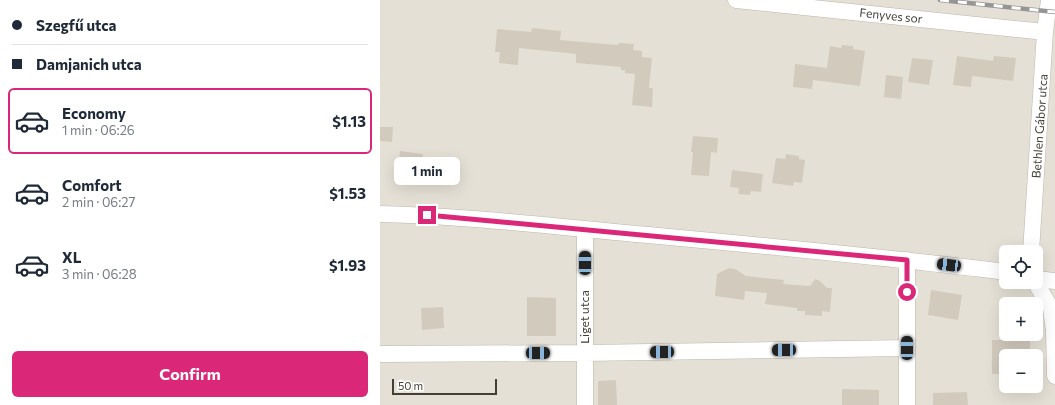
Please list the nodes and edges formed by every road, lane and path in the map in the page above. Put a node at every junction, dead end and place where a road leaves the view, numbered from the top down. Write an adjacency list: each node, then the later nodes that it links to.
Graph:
1 (736, 0): 3 (street, Fenyves sor)
2 (1049, 0): 3 (street, Bethlen Gábor utca)
3 (1046, 32): 4 (street, Bethlen Gábor utca)
4 (1048, 114): 7 (street, Bethlen Gábor utca)
5 (380, 214): 6 (street)
6 (585, 229): 8 (street); 14 (street, Liget utca)
7 (1032, 245)
8 (907, 260): 9 (street); 13 (street)
9 (999, 271)
10 (1043, 280): 11 (street)
11 (1055, 281)
12 (1039, 289): 16 (street)
13 (907, 348): 14 (street); 18 (street)
14 (585, 353): 15 (street); 17 (street, Liget utca)
15 (380, 354)
16 (1055, 376)
17 (585, 405)
18 (908, 405)

